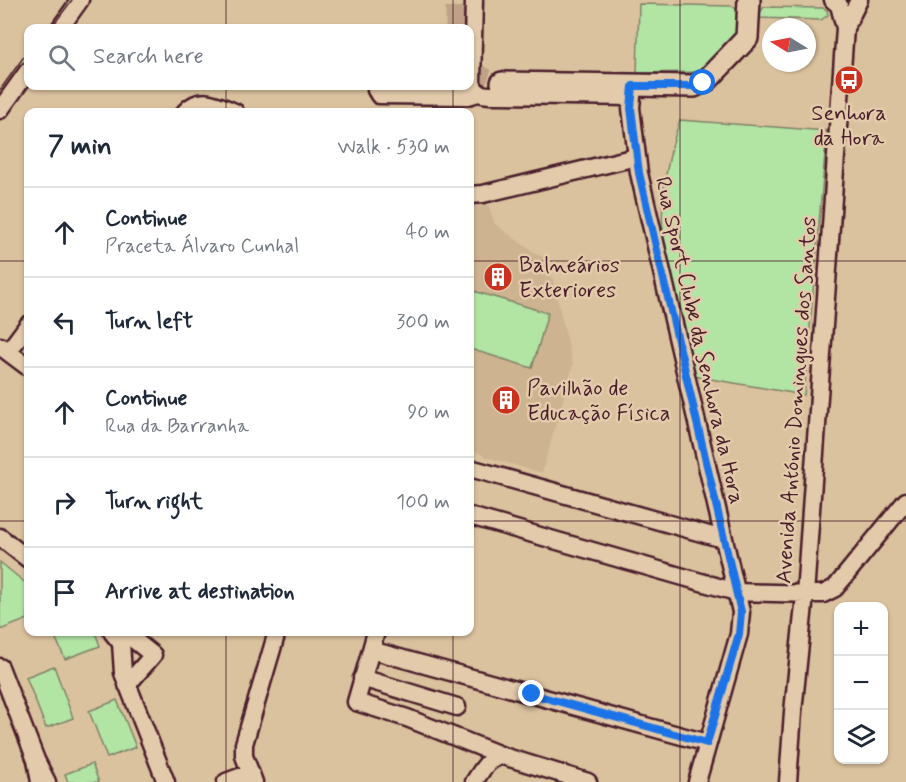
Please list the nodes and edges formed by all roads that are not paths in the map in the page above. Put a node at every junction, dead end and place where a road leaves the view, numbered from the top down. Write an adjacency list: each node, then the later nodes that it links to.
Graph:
1 (81, 0): 6 (street)
2 (474, 0): 7 (street)
3 (749, 0): 14 (main road)
4 (833, 0): 8 (street)
5 (859, 0): 8 (street)
6 (63, 24)
7 (474, 24)
8 (845, 28): 30 (street, Avenida António Domingues dos Santos)
9 (24, 77): 17 (street)
10 (502, 83): 14 (main road)
11 (474, 86): 14 (street)
12 (376, 90): 13 (street)
13 (471, 90)
14 (632, 91): 18 (street, Rua Sport Clube da Senhora da Hora)
15 (189, 108): 16 (street)
16 (224, 108)
17 (0, 110)
18 (636, 157): 19 (street); 27 (street, Rua Sport Clube da Senhora da Hora)
19 (474, 195)
20 (24, 328): 21 (street)
21 (4, 349): 22 (street)
22 (24, 365)
23 (474, 469): 27 (street)
24 (906, 501): 30 (street)
25 (474, 517): 29 (street)
26 (0, 537): 28 (street)
27 (723, 539): 29 (street, Rua Sport Clube da Senhora da Hora)
28 (24, 556)
29 (736, 592): 30 (street); 41 (street, Rua Sport Clube da Senhora da Hora)
30 (805, 595): 45 (street, Avenida António Domingues dos Santos)
31 (115, 636): 38 (street)
32 (129, 636): 38 (street)
33 (276, 636): 44 (street)
34 (375, 636): 35 (street)
35 (371, 650): 37 (street); 41 (street)
36 (0, 667): 39 (street)
37 (362, 678): 40 (street); 42 (street)
38 (127, 685): 48 (street)
39 (6, 702): 43 (street)
40 (457, 707)
41 (707, 743): 52 (street, Rua Sport Clube da Senhora da Hora)
42 (503, 756): 50 (street); 51 (street)
43 (36, 760): 46 (street); 47 (street)
44 (252, 777): 49 (street)
45 (788, 780)
46 (40, 782)
47 (47, 782)
48 (166, 782)
49 (226, 782)
50 (474, 782)
51 (588, 782)
52 (697, 782)

